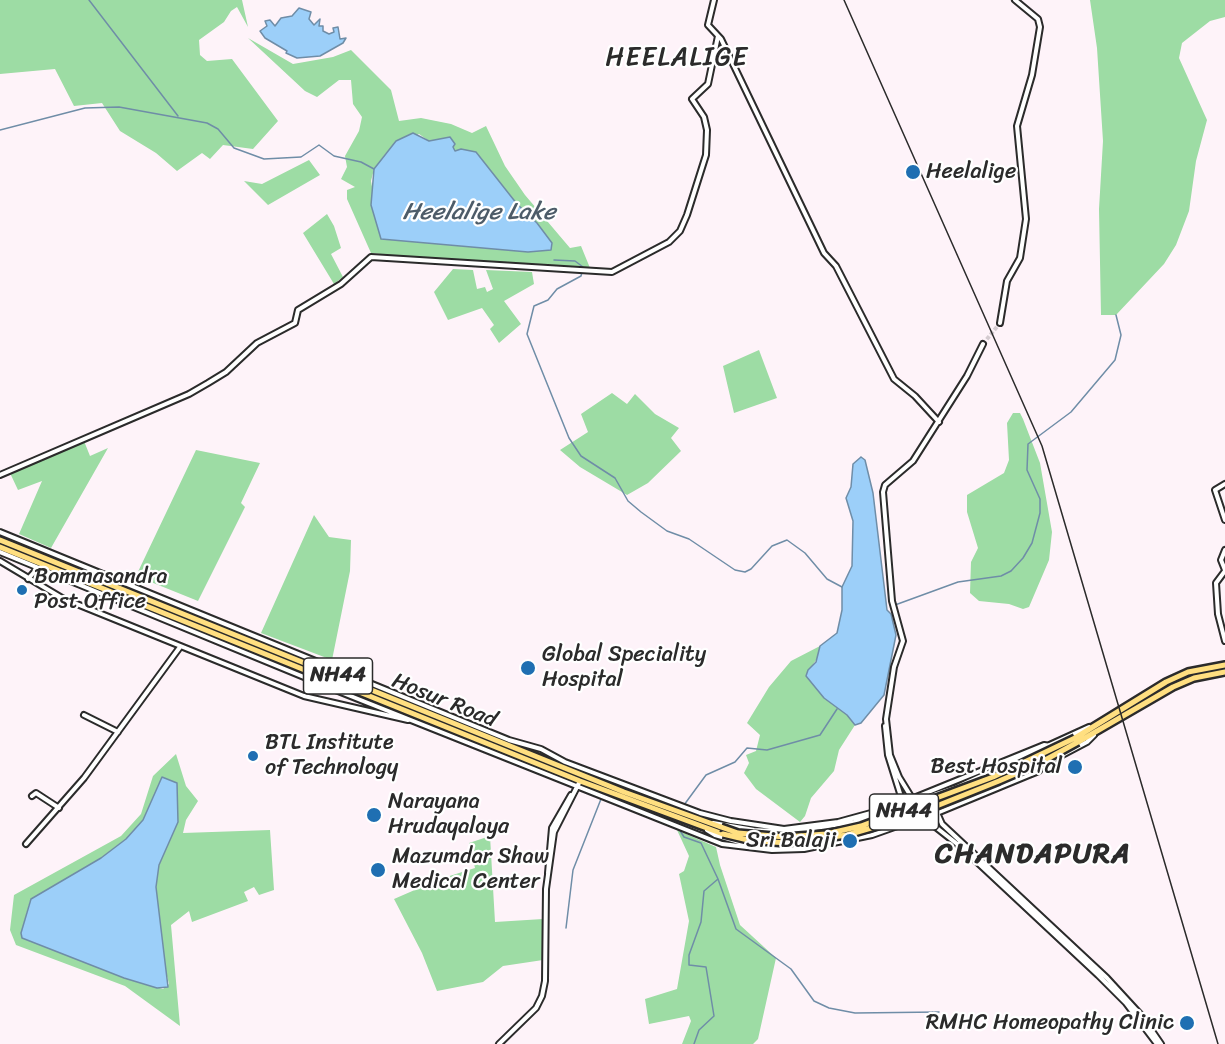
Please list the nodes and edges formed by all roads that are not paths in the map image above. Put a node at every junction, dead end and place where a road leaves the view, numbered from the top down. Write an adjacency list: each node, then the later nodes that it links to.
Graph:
1 (714, 0): 3 (street)
2 (1015, 0): 4 (street)
3 (718, 36): 6 (street); 7 (street)
4 (1000, 323)
5 (983, 344): 6 (street)
6 (939, 422): 29 (street)
7 (0, 475)
8 (1225, 484): 9 (street)
9 (1225, 520)
10 (0, 532): 21 (street)
11 (0, 540): 22 (highway, Hosur Road / NH44)
12 (0, 547): 27 (highway, Hosur Road / NH44)
13 (1225, 550): 19 (street)
14 (0, 552): 15 (street)
15 (11, 557): 17 (street); 18 (street)
16 (0, 561): 17 (street)
17 (7, 566): 20 (street)
18 (37, 569): 20 (street); 27 (street)
19 (1225, 570): 23 (street)
20 (28, 579): 24 (street)
21 (119, 579): 22 (highway); 45 (street)
22 (119, 588): 45 (highway, Hosur Road / NH44)
23 (1225, 640)
24 (180, 646): 30 (street); 32 (street)
25 (1225, 665): 31 (highway, NH44)
26 (1225, 672): 31 (highway, NH44)
27 (302, 673): 30 (street); 36 (highway, Hosur Road / NH44)
28 (84, 715): 32 (street)
29 (886, 719): 41 (street); 42 (street)
30 (412, 720): 36 (street)
31 (1095, 729): 33 (highway, NH44); 34 (street); 35 (street)
32 (118, 732): 43 (street)
33 (1076, 740): 47 (highway, NH44, bridge); 47 (highway, NH44, bridge)
34 (1051, 746): 37 (street); 38 (street)
35 (1041, 766): 40 (street); 44 (street)
36 (578, 784): 45 (highway, Hosur Road / NH44); 52 (street)
37 (957, 787): 38 (street); 40 (street)
38 (930, 795): 41 (street); 44 (street)
39 (32, 796): 43 (street)
40 (962, 800): 44 (street)
41 (913, 801): 42 (street)
42 (904, 805): 45 (street); 46 (street); 48 (street)
43 (59, 808): 50 (street)
44 (936, 812): 46 (street); 53 (street)
45 (679, 816): 47 (highway, Hosur Road / NH44); 51 (street)
46 (916, 819): 49 (street); 51 (street); 53 (street)
47 (708, 826): 48 (street); 51 (street)
48 (835, 827): 49 (street)
49 (838, 840): 51 (street)
50 (26, 844)
51 (804, 847)
52 (499, 1044)
53 (1159, 1044)

